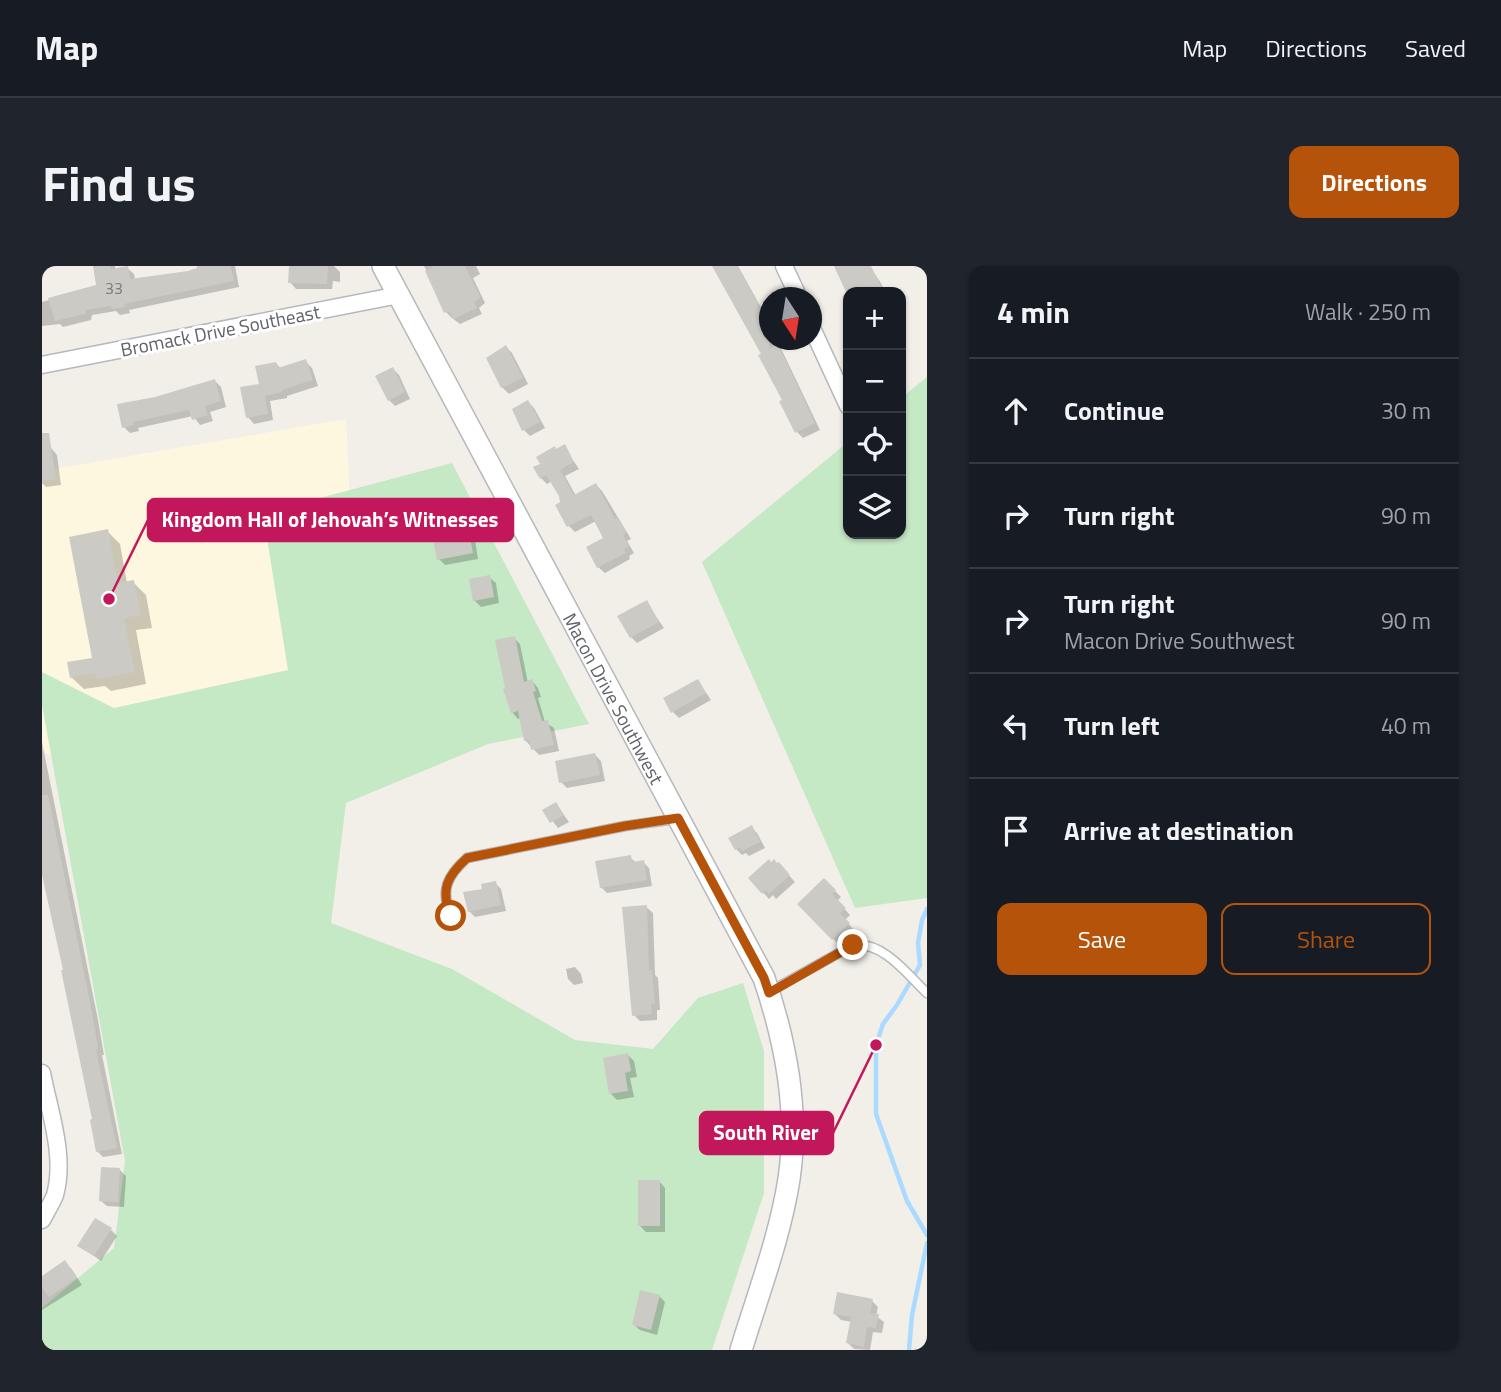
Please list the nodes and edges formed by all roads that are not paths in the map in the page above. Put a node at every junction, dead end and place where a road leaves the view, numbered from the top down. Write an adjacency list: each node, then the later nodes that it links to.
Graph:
1 (383, 266): 4 (street, Macon Drive Southwest)
2 (784, 266): 3 (street)
3 (794, 287)
4 (398, 295): 6 (street, Bromack Drive Southeast); 8 (street, Macon Drive Southwest)
5 (822, 350): 7 (street)
6 (42, 365)
7 (843, 395)
8 (678, 818): 9 (lane); 10 (street, Macon Drive Southwest)
9 (451, 916)
10 (769, 993): 11 (lane); 14 (street, Macon Drive Southwest)
11 (927, 993)
12 (42, 1073): 13 (street)
13 (42, 1220)
14 (741, 1350)

